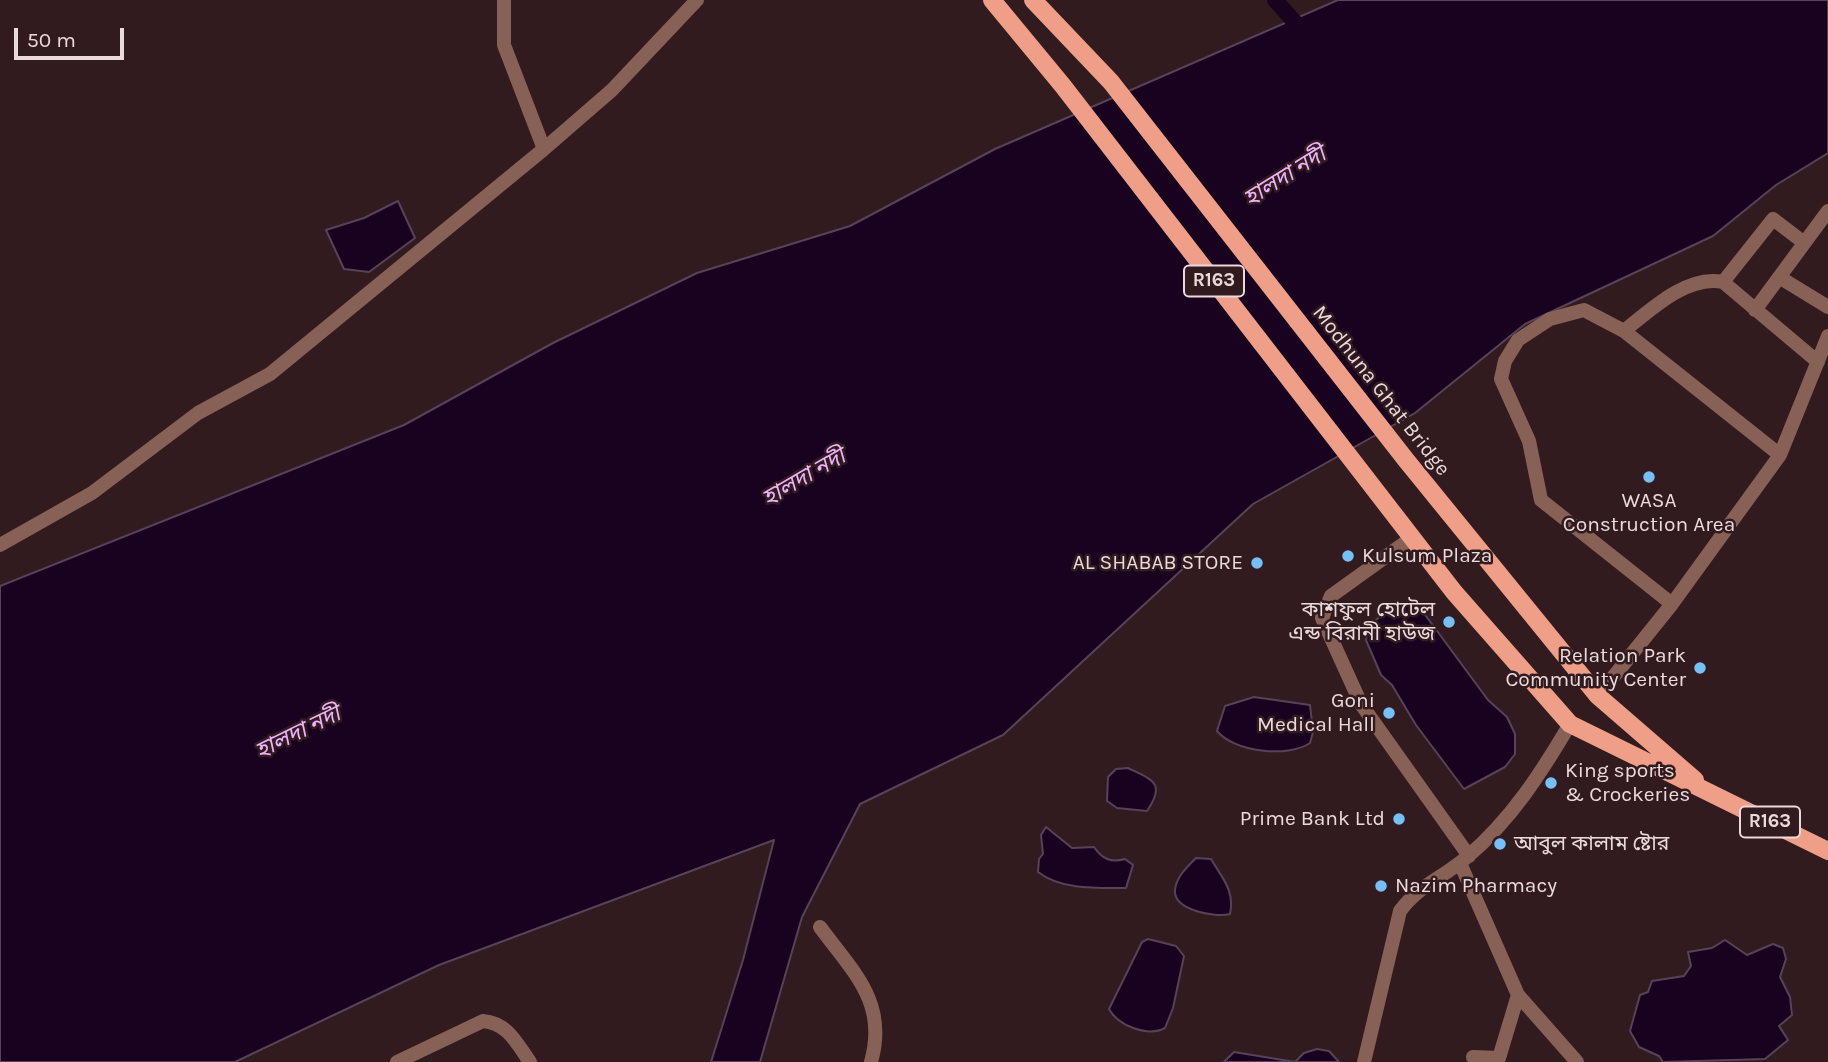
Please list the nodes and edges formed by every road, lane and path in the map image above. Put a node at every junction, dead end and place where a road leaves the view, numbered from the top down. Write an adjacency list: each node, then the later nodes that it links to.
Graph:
1 (504, 0): 5 (street)
2 (697, 0): 5 (street)
3 (992, 0): 16 (main road, R163)
4 (1033, 0): 19 (main road, Modhuna Ghat Bridge / R163)
5 (544, 149): 17 (street)
6 (1828, 211): 7 (street)
7 (1803, 242): 8 (street); 9 (street)
8 (1779, 276): 10 (street); 11 (street)
9 (1723, 282): 11 (street); 12 (street)
10 (1828, 307)
11 (1755, 310): 14 (street)
12 (1624, 331): 15 (street); 18 (street)
13 (1828, 336): 14 (street)
14 (1818, 362): 15 (street)
15 (1780, 455): 18 (street)
16 (1413, 537): 20 (main road, R163); 23 (street)
17 (0, 545)
18 (1672, 604): 19 (street)
19 (1598, 696): 21 (main road, Modhuna Ghat Bridge / R163)
20 (1570, 724): 21 (main road, R163); 23 (street)
21 (1711, 794): 22 (main road, R163)
22 (1825, 844)
23 (1464, 860): 25 (street); 30 (street)
24 (820, 927): 29 (street)
25 (1518, 995): 26 (street); 31 (street)
26 (1473, 1057)
27 (397, 1062): 28 (street)
28 (530, 1062)
29 (871, 1062)
30 (1364, 1062)
31 (1577, 1062)

